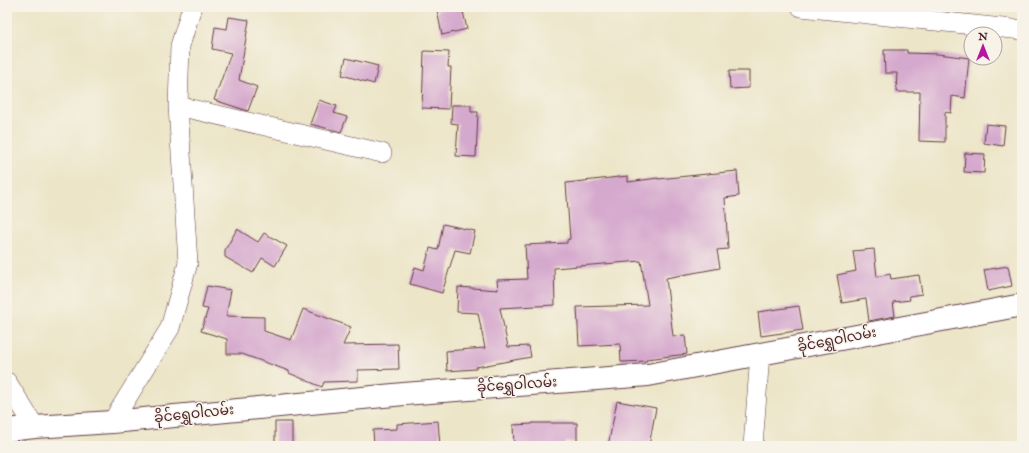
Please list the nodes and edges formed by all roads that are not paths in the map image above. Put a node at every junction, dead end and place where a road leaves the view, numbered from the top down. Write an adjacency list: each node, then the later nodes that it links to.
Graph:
1 (192, 7): 4 (street)
2 (801, 7): 3 (street)
3 (1022, 30)
4 (178, 106): 5 (street); 9 (street)
5 (382, 153)
6 (1022, 305): 7 (street, ခိုင်ရွှေဝါလမ်း)
7 (760, 354): 9 (street, ခိုင်ရွှေဝါလမ်း); 12 (street)
8 (7, 382): 10 (street)
9 (112, 422): 10 (street, ခိုင်ရွှေဝါလမ်း)
10 (35, 427): 11 (street, ခိုင်ရွှေဝါလမ်း)
11 (7, 430)
12 (753, 446)

